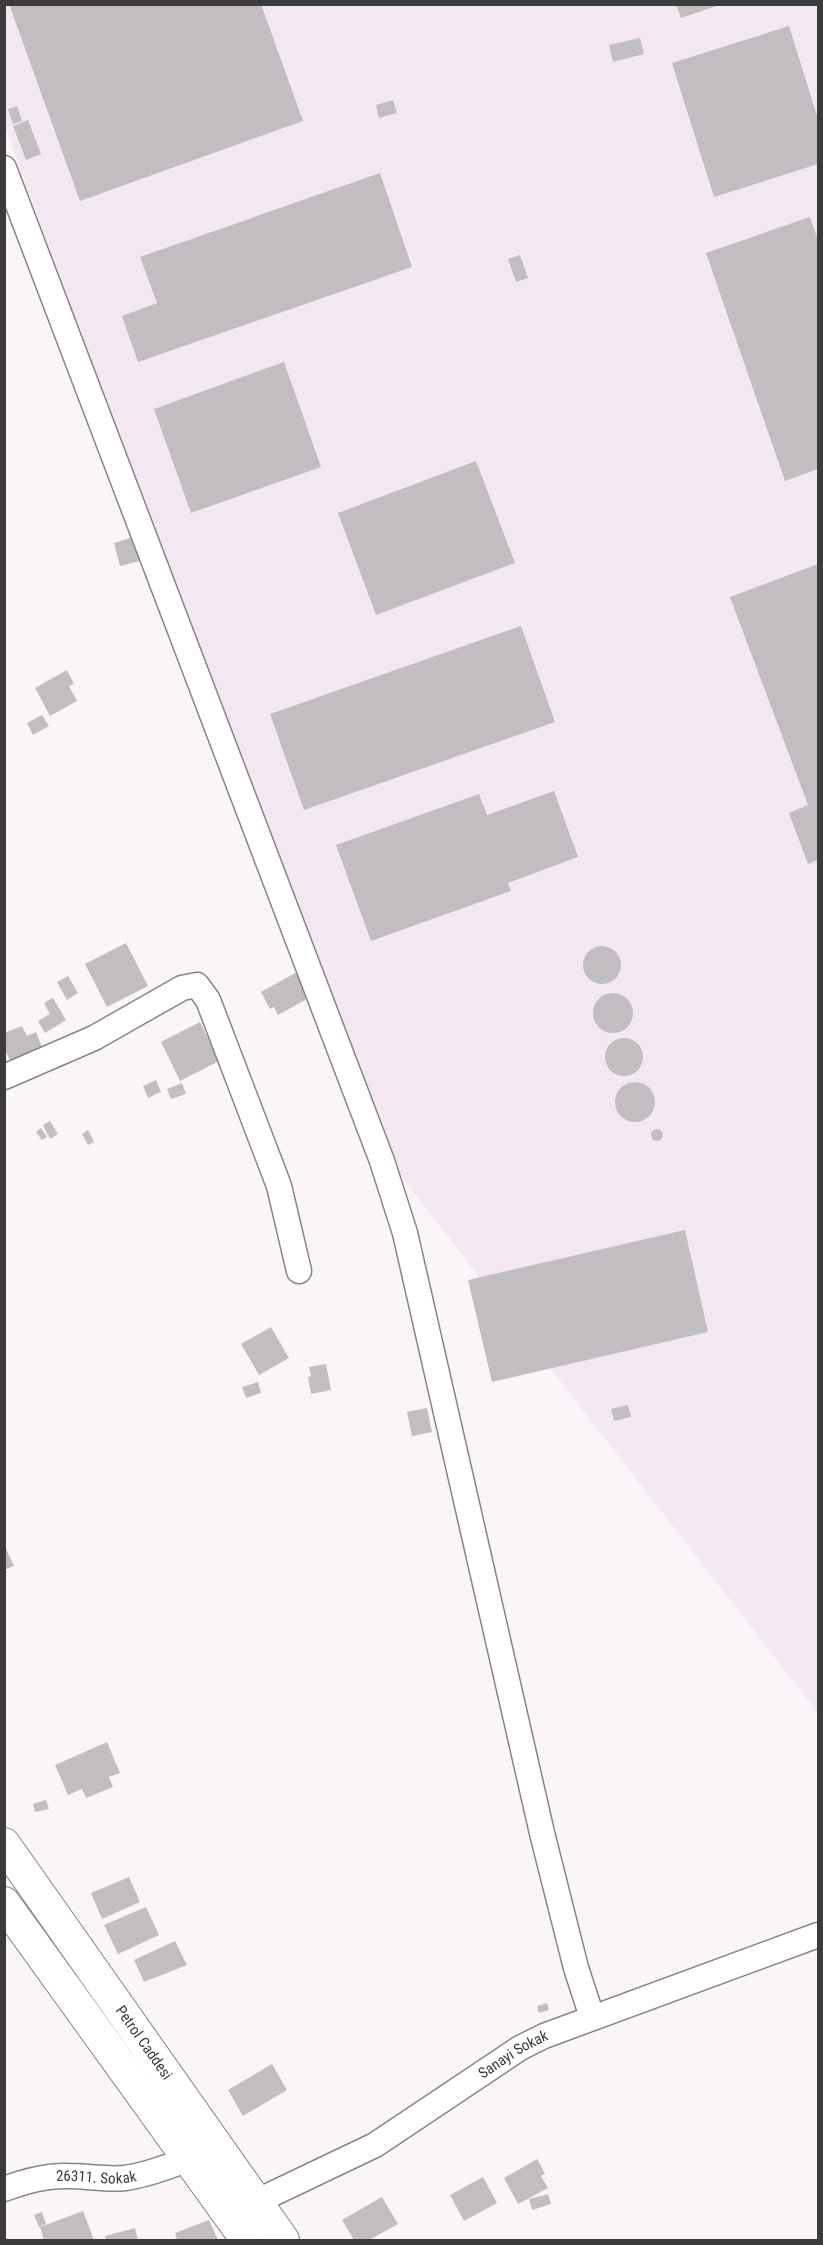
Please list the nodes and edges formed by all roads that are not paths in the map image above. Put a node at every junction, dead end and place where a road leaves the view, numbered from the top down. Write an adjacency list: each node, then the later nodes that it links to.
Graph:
1 (4, 168): 7 (street)
2 (4, 1077): 3 (street)
3 (299, 1271)
4 (4, 1844): 10 (main road, Petrol Caddesi)
5 (4, 1903): 8 (main road, Petrol Caddesi)
6 (819, 1935): 7 (street, Sanayi Sokak)
7 (592, 2017): 10 (street, Sanayi Sokak)
8 (188, 2159): 9 (street, 26311. Sokak); 10 (main road, Petrol Caddesi)
9 (4, 2189)
10 (242, 2209): 11 (main road, Petrol Caddesi); 12 (main road, Petrol Caddesi)
11 (247, 2241)
12 (283, 2241)

